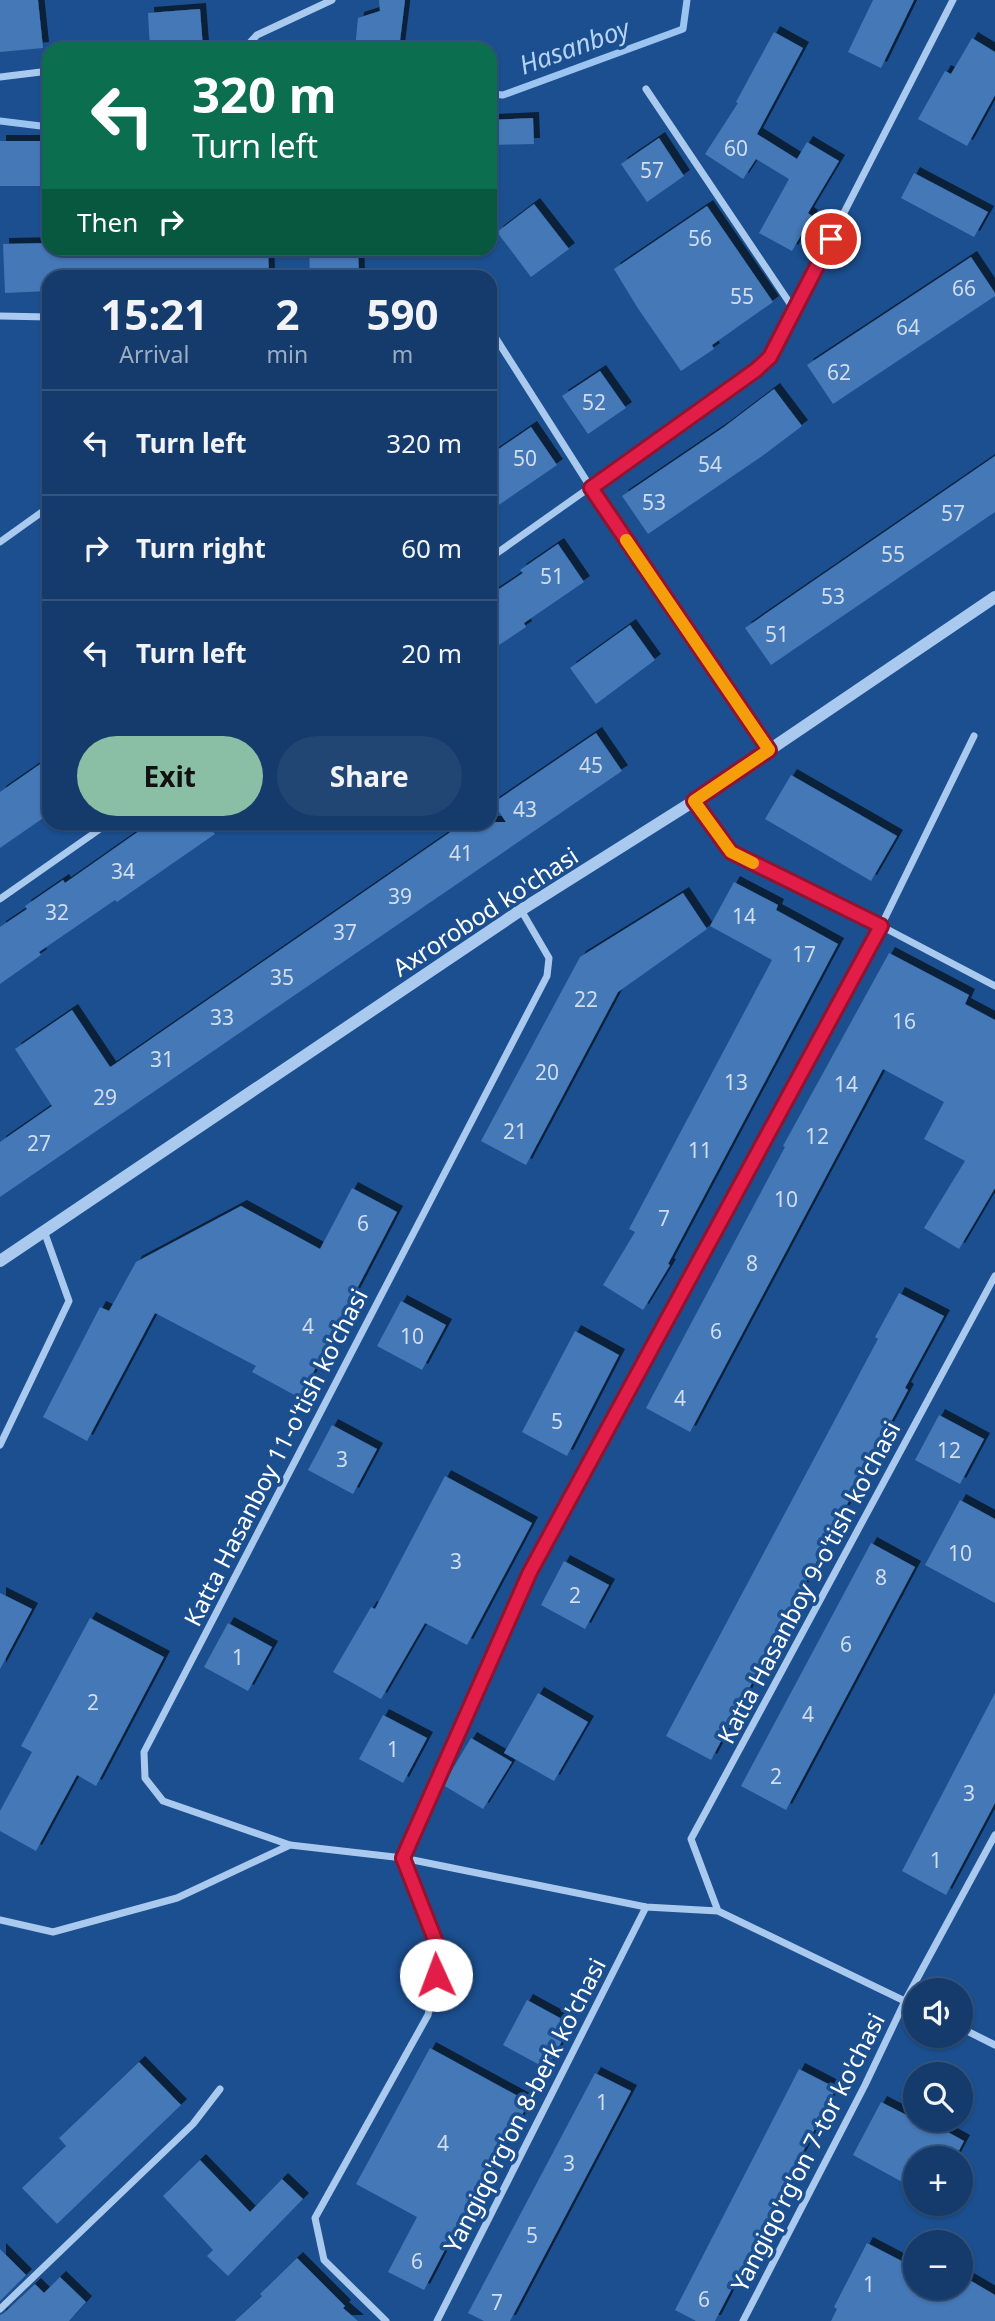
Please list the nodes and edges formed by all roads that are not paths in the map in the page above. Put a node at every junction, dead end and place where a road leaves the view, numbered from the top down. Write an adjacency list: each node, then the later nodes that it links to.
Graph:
1 (332, 0): 3 (street)
2 (953, 0): 7 (street)
3 (250, 42)
4 (42, 72): 5 (street)
5 (0, 77)
6 (646, 89): 7 (street)
7 (795, 311): 11 (street)
8 (0, 316): 9 (street)
9 (42, 317)
10 (497, 340): 11 (street)
11 (591, 488): 14 (street); 17 (street)
12 (42, 512): 13 (street)
13 (0, 542)
14 (497, 553)
15 (995, 597): 17 (street, Axrorobod ko'chasi)
16 (974, 736): 22 (street)
17 (769, 750): 18 (street, Axrorobod ko'chasi)
18 (694, 801): 21 (street, Axrorobod ko'chasi); 22 (street)
19 (99, 830): 20 (street)
20 (0, 899)
21 (521, 910): 24 (street, Axrorobod ko'chasi); 29 (street, Katta Hasanboy 11-o'tish ko'chasi)
22 (881, 926): 23 (street); 30 (street)
23 (995, 986)
24 (44, 1231): 25 (street, Axrorobod ko'chasi); 27 (street)
25 (0, 1261)
26 (995, 1276): 32 (street, Katta Hasanboy 9-o'tish ko'chasi)
27 (0, 1445)
28 (995, 1835): 34 (street, Yangiqo'rg'on 7-tor ko'chasi)
29 (290, 1845): 30 (street, Katta Hasanboy 11-o'tish ko'chasi); 33 (street)
30 (403, 1858): 31 (street, Katta Hasanboy 11-o'tish ko'chasi); 41 (street)
31 (646, 1907): 32 (street, Katta Hasanboy 11-o'tish ko'chasi); 42 (street, Yangiqo'rg'on 8-berk ko'chasi)
32 (718, 1911): 35 (street)
33 (0, 1920)
34 (917, 1978)
35 (903, 2000)
36 (903, 2005): 43 (street, Yangiqo'rg'on 7-tor ko'chasi)
37 (973, 2034): 38 (street)
38 (995, 2045)
39 (220, 2088): 40 (street)
40 (0, 2309)
41 (386, 2321)
42 (437, 2321)
43 (743, 2321)

